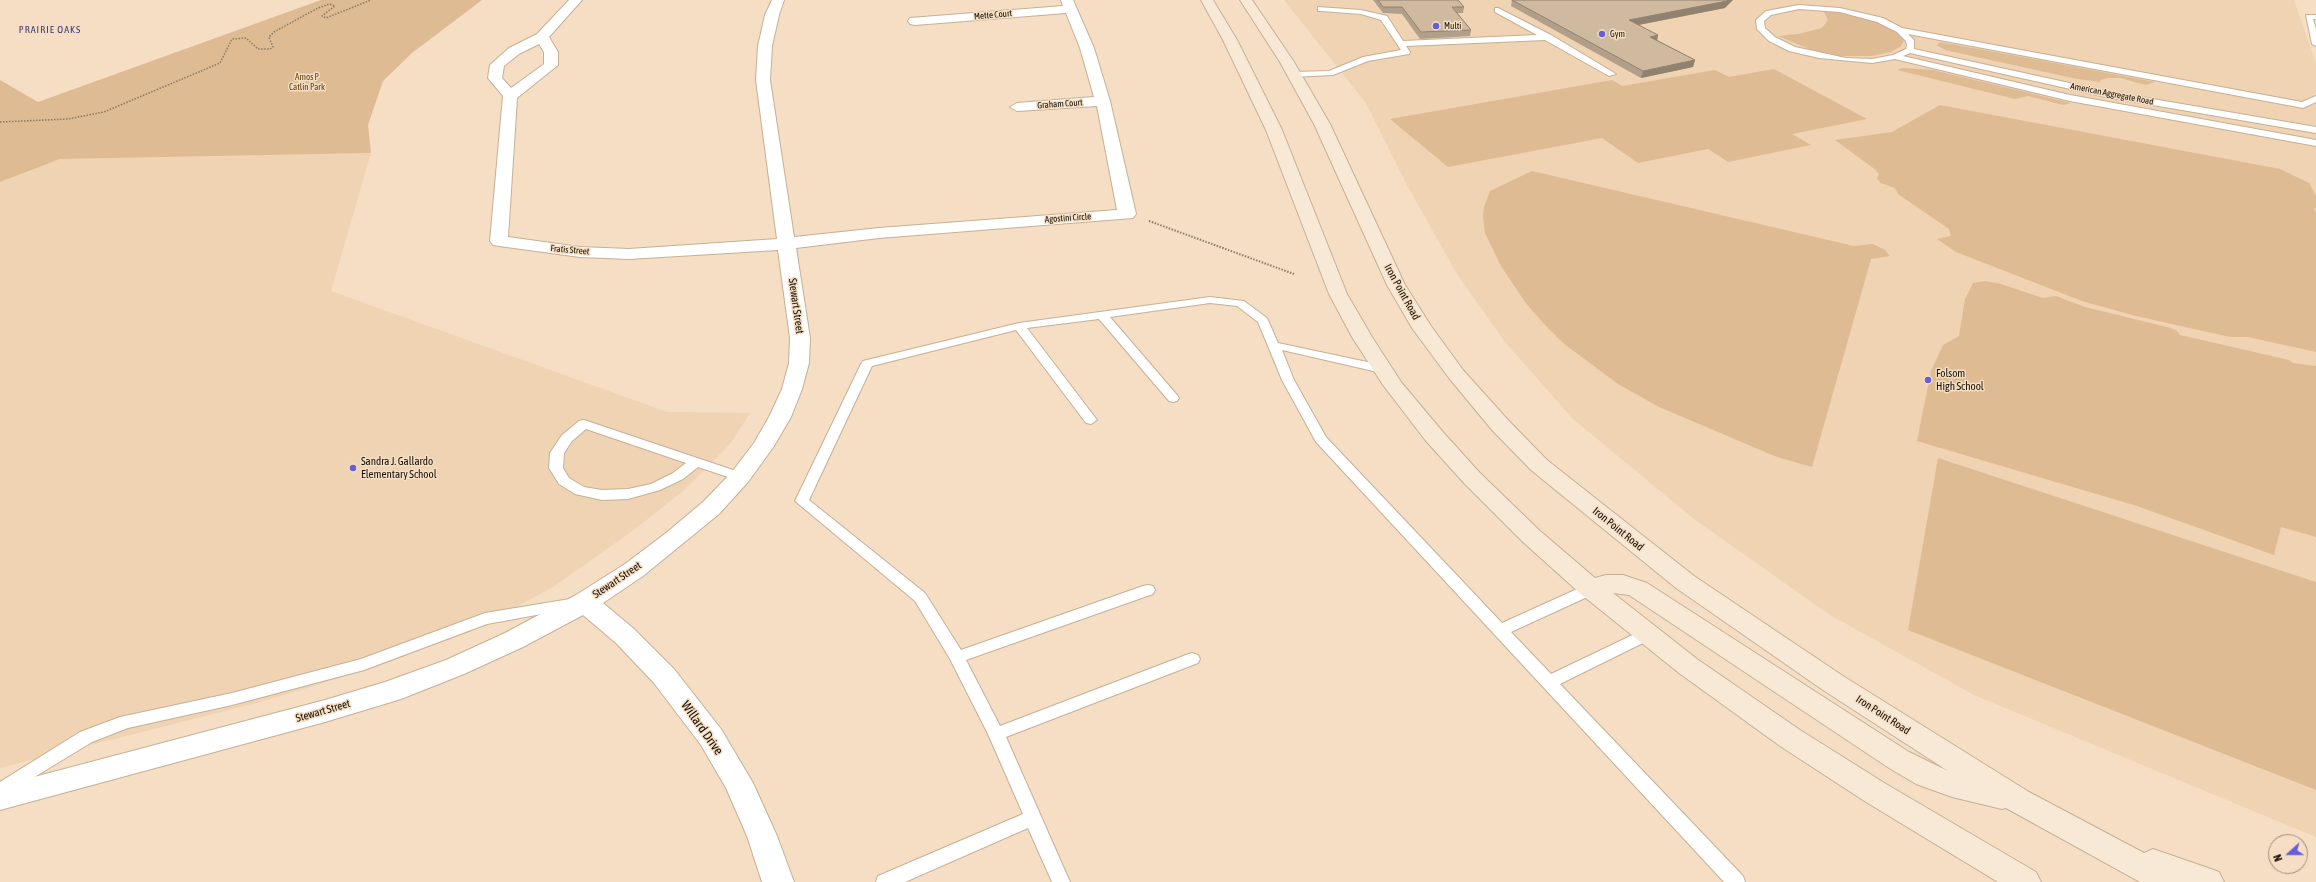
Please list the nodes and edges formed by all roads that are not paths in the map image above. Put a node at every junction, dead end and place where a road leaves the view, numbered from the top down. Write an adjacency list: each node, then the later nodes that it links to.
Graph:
1 (576, 0): 15 (street)
2 (778, 0): 29 (street, Stewart Street)
3 (1207, 0): 33 (main road)
4 (1246, 0): 22 (main road, Iron Point Road)
5 (1789, 0): 10 (lane)
6 (1818, 0): 11 (lane)
7 (1069, 5): 13 (street, Mette Court); 25 (street)
8 (1321, 9): 17 (lane)
9 (1498, 10): 16 (lane)
10 (1777, 10): 11 (lane); 20 (lane)
11 (1840, 10): 14 (lane)
12 (2316, 17): 18 (lane)
13 (915, 22)
14 (1900, 30): 19 (lane); 24 (lane)
15 (542, 37): 23 (street); 23 (street)
16 (1548, 37): 17 (lane); 21 (lane)
17 (1401, 44): 22 (lane)
18 (2316, 44)
19 (1909, 50): 20 (lane); 27 (lane, American Aggregate Road)
20 (1895, 57): 28 (lane)
21 (1612, 74)
22 (1294, 75): 49 (main road, Iron Point Road)
23 (510, 96): 29 (street, Fratis Street)
24 (2316, 98)
25 (1103, 101): 26 (street, Graham Court); 29 (street, Agostini Circle)
26 (1017, 107)
27 (2316, 130)
28 (2316, 144)
29 (787, 243): 37 (street, Stewart Street)
30 (1102, 315): 31 (lane); 32 (lane); 34 (lane)
31 (1019, 326): 35 (lane); 43 (lane)
32 (1273, 345): 33 (lane); 41 (lane)
33 (1382, 369): 38 (main road)
34 (1173, 398)
35 (1091, 420)
36 (696, 462): 36 (lane); 37 (lane)
37 (740, 477): 40 (street, Stewart Street)
38 (1591, 589): 41 (lane); 42 (main road); 49 (main road)
39 (1148, 590): 43 (lane)
40 (585, 602): 47 (lane); 48 (street, Stewart Street); 52 (street, Willard Drive)
41 (1500, 630): 45 (lane)
42 (1648, 634): 45 (lane); 56 (main road)
43 (957, 657): 46 (lane)
44 (1192, 659): 46 (lane)
45 (1549, 682): 55 (lane)
46 (996, 734): 50 (lane)
47 (0, 790)
48 (0, 798)
49 (2019, 801): 51 (main road, Iron Point Road)
50 (1033, 818): 53 (lane); 54 (lane)
51 (2085, 839): 57 (main road, Iron Point Road); 58 (main road)
52 (778, 882)
53 (885, 882)
54 (1061, 882)
55 (1736, 882)
56 (2025, 882)
57 (2169, 882)
58 (2208, 882)

